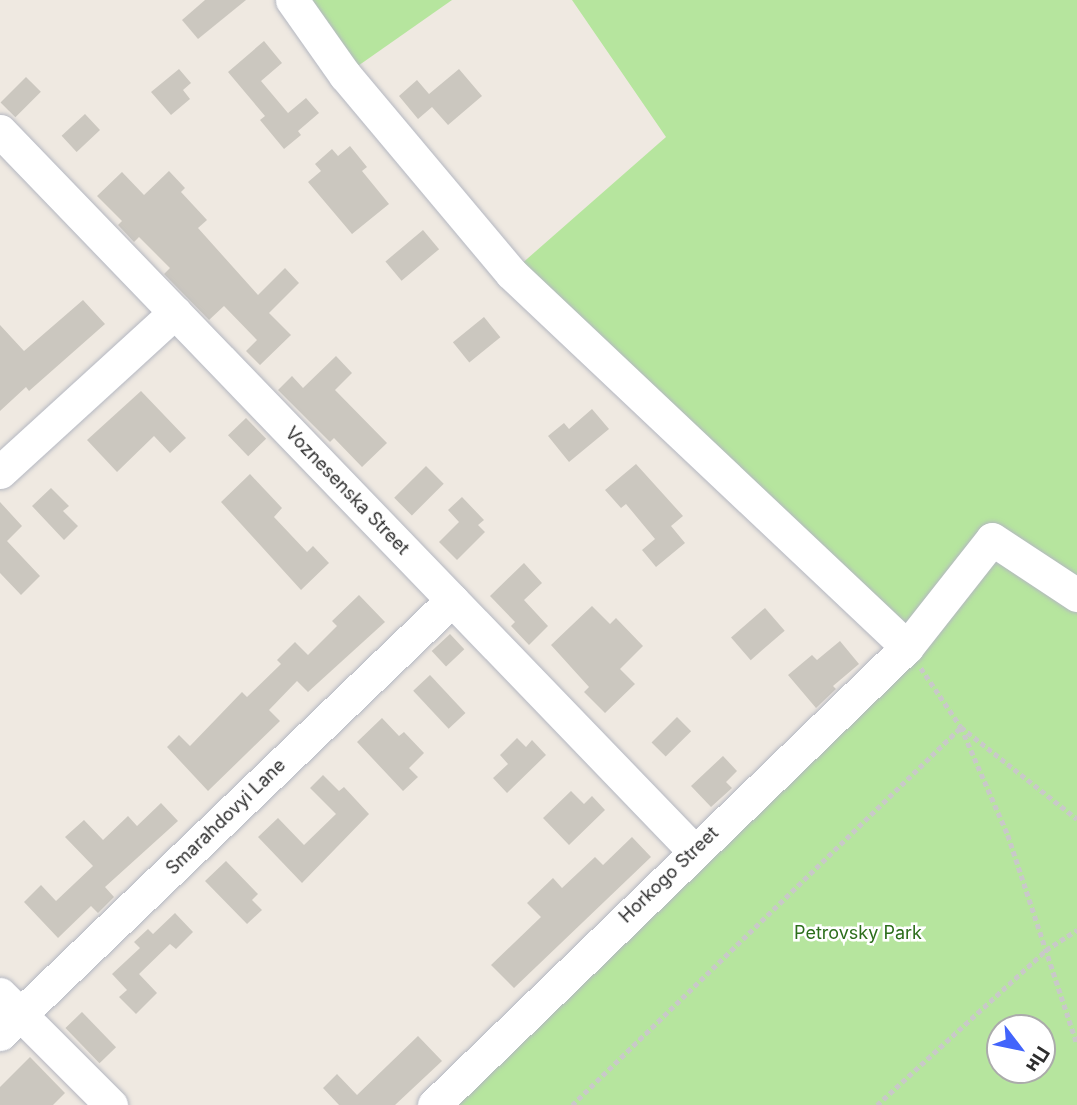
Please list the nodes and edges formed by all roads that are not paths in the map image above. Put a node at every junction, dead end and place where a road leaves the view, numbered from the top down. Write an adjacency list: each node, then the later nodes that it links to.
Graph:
1 (292, 0): 7 (street)
2 (0, 131): 3 (street, Voznesenska Street)
3 (175, 312): 4 (street); 6 (street, Voznesenska Street)
4 (0, 472)
5 (1077, 595): 7 (street, Horkogo Street)
6 (452, 600): 8 (street, Voznesenska Street); 9 (street, Smarahdovyi Lane)
7 (907, 647): 8 (street, Horkogo Street)
8 (694, 851): 11 (street, Horkogo Street)
9 (7, 1014): 10 (street)
10 (111, 1105)
11 (434, 1105)

